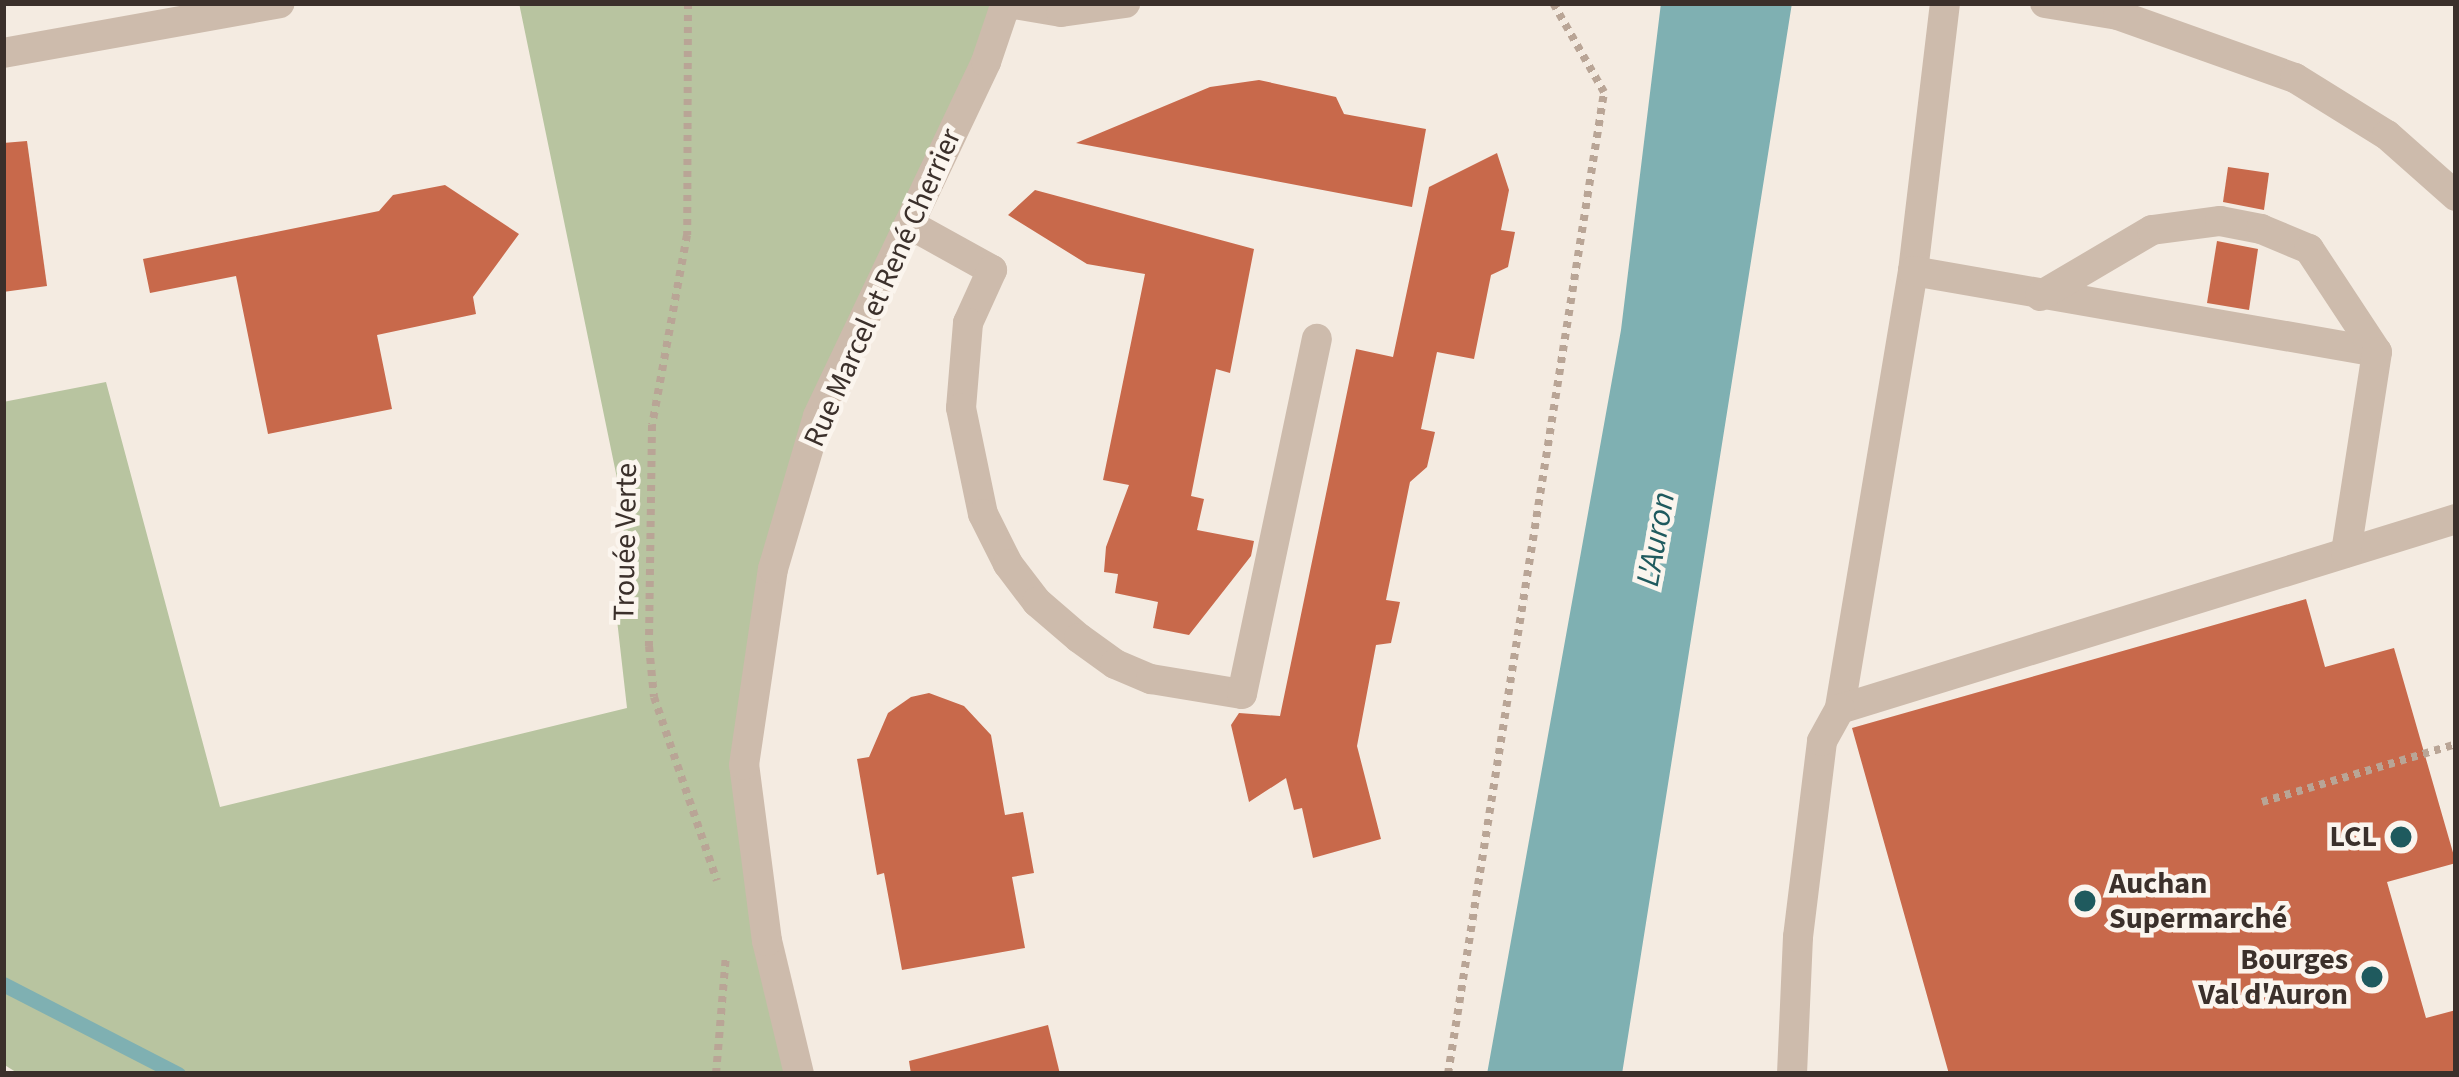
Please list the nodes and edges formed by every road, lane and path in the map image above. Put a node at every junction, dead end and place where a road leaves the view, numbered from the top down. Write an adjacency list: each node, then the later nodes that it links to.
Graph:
1 (280, 3): 9 (street)
2 (688, 3): 21 (path, Trouée Verte)
3 (1007, 3): 4 (street); 11 (street, Rue Marcel et René Cherrier)
4 (1125, 3)
5 (1553, 3): 25 (path)
6 (1945, 3): 12 (street)
7 (2045, 3): 8 (street)
8 (2117, 9): 10 (street)
9 (3, 53)
10 (2456, 196)
11 (909, 224): 14 (street); 24 (street, Rue Marcel et René Cherrier)
12 (1913, 272): 13 (street); 18 (street)
13 (2040, 296): 15 (street); 15 (street)
14 (1316, 340)
15 (2377, 352): 17 (street)
16 (2456, 520): 17 (street)
17 (2346, 553): 18 (street)
18 (1840, 709): 26 (street)
19 (2456, 744): 20 (path)
20 (2262, 802)
21 (717, 883)
22 (725, 953): 23 (path)
23 (716, 1074)
24 (799, 1074)
25 (1448, 1074)
26 (1792, 1074)

